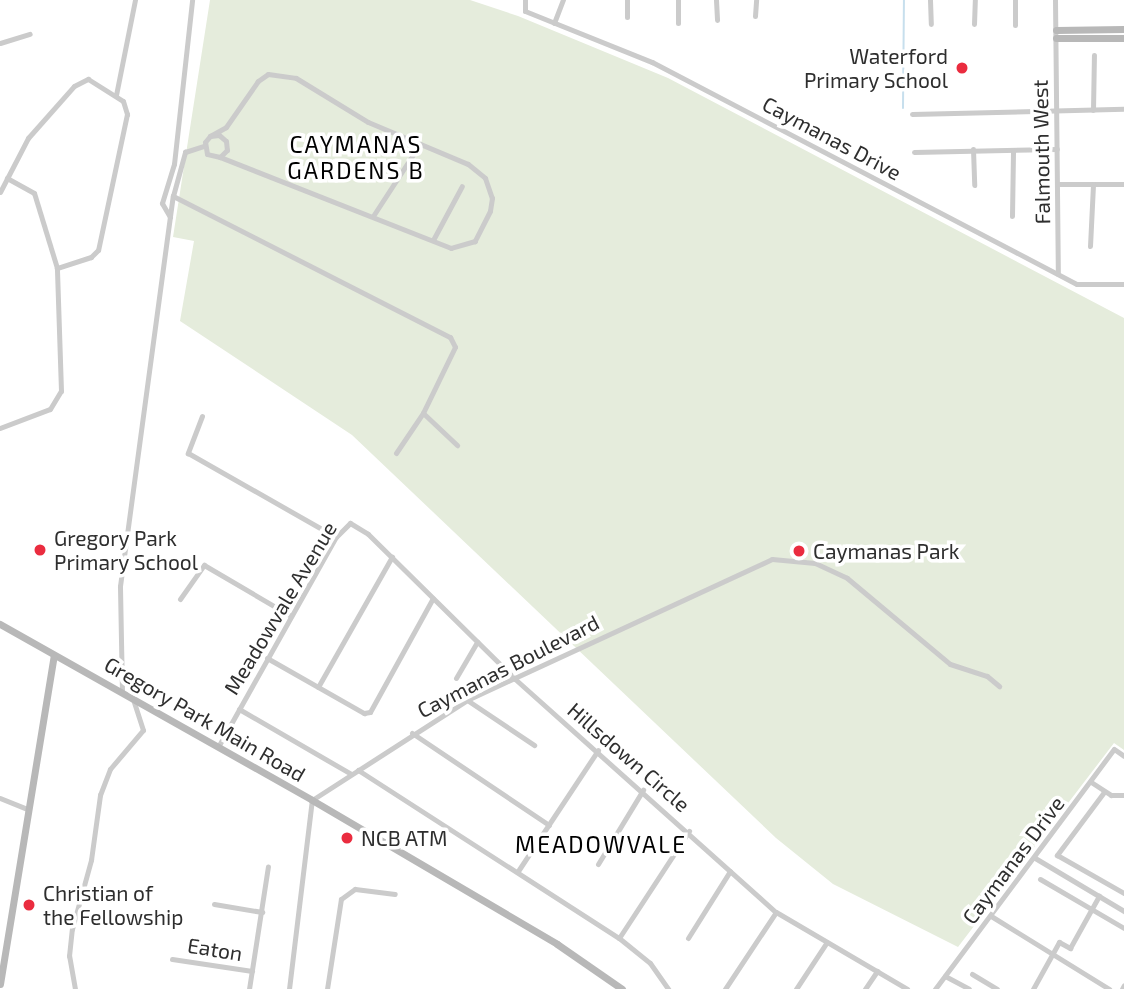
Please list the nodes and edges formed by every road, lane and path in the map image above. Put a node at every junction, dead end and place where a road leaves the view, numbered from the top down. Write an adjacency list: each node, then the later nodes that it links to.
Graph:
1 (135, 0): 28 (street)
2 (192, 0): 51 (street)
3 (525, 0): 16 (street, Caymanas Drive)
4 (627, 0): 14 (street)
5 (678, 0): 17 (street)
6 (716, 0): 15 (street)
7 (756, 0): 13 (street)
8 (930, 0): 18 (street)
9 (975, 0): 19 (street)
10 (1014, 0): 20 (street)
11 (1055, 0): 22 (street, Falmouth West)
12 (563, 3): 16 (street)
13 (755, 16)
14 (626, 17)
15 (717, 20)
16 (554, 23): 55 (street, Caymanas Drive)
17 (678, 23)
18 (931, 24)
19 (974, 24)
20 (1015, 26)
21 (1124, 29): 22 (street)
22 (1056, 30): 24 (street, Falmouth West)
23 (30, 34): 26 (street)
24 (1056, 38): 25 (street); 31 (street, Falmouth West)
25 (1124, 38)
26 (0, 43)
27 (1094, 55): 30 (street)
28 (116, 95): 41 (street); 54 (street)
29 (1124, 109): 30 (street)
30 (1093, 110): 31 (street)
31 (1056, 113): 32 (street); 37 (street, Falmouth West)
32 (912, 114)
33 (210, 136): 34 (street); 35 (street); 40 (street)
34 (420, 144): 49 (street); 52 (street)
35 (204, 145): 40 (street); 48 (street)
36 (973, 149): 38 (street); 39 (street); 45 (street)
37 (1057, 149): 38 (street); 42 (street, Falmouth West)
38 (1013, 150): 50 (street)
39 (914, 152)
40 (220, 157): 49 (street)
41 (7, 178): 47 (street); 54 (street)
42 (1057, 184): 43 (street); 55 (street, Falmouth West)
43 (1093, 184): 44 (street); 53 (street)
44 (1124, 184)
45 (974, 185)
46 (462, 186): 52 (street)
47 (0, 192)
48 (173, 196): 51 (street); 57 (street)
49 (373, 216): 52 (street)
50 (1012, 216)
51 (170, 217): 76 (street)
52 (433, 240)
53 (1090, 246)
54 (57, 268): 59 (street)
55 (1058, 274): 56 (street, Caymanas Drive)
56 (1124, 284)
57 (423, 413): 60 (street); 61 (street)
58 (202, 416): 63 (street)
59 (0, 428)
60 (457, 445)
61 (396, 453)
62 (350, 523): 63 (street, Meadowvale Avenue); 64 (street, Hillsdown Circle)
63 (336, 537): 67 (street, Meadowvale Avenue)
64 (392, 557): 65 (street, Hillsdown Circle); 75 (street)
65 (433, 598): 69 (street, Hillsdown Circle); 75 (street)
66 (180, 599): 67 (street)
67 (291, 616): 71 (street, Meadowvale Avenue)
68 (0, 624): 70 (street, Gregory Park Main Road)
69 (477, 642): 72 (street); 73 (street, Hillsdown Circle)
70 (54, 656): 76 (street, Gregory Park Main Road); 92 (street)
71 (267, 658): 75 (street); 79 (street, Meadowvale Avenue)
72 (456, 678)
73 (514, 679): 74 (street, Caymanas Boulevard); 78 (street, Caymanas Boulevard); 83 (street, Hillsdown Circle)
74 (999, 686)
75 (318, 687)
76 (122, 692): 77 (street, Gregory Park Main Road)
77 (131, 698): 82 (street, Gregory Park Main Road); 123 (street)
78 (467, 700): 80 (street, Caymanas Boulevard); 81 (street)
79 (239, 709): 82 (street, Meadowvale Avenue); 85 (street)
80 (412, 733): 85 (street, Caymanas Boulevard); 93 (street)
81 (534, 745)
82 (218, 747): 90 (street, Gregory Park Main Road)
83 (598, 750): 87 (street, Hillsdown Circle); 93 (street)
84 (1124, 756): 86 (street, Caymanas Drive)
85 (355, 772): 90 (street, Caymanas Boulevard); 98 (street)
86 (1091, 782): 88 (street); 95 (street, Caymanas Drive)
87 (643, 790): 94 (street, Hillsdown Circle); 96 (street)
88 (1104, 792): 89 (street); 101 (street)
89 (1124, 795)
90 (313, 800): 125 (street); 127 (street, Gregory Park Main Road)
91 (1, 801): 92 (street)
92 (27, 809): 121 (street)
93 (549, 825): 98 (street)
94 (689, 831): 99 (street, Hillsdown Circle); 112 (street)
95 (1035, 858): 103 (street); 110 (street, Caymanas Drive)
96 (598, 864)
97 (268, 866): 108 (street)
98 (518, 871): 112 (street)
99 (730, 871): 109 (street, Hillsdown Circle); 113 (street)
100 (1040, 879): 106 (street)
101 (1124, 893)
102 (395, 894): 126 (street)
103 (1099, 896): 106 (street); 107 (street)
104 (1124, 901): 107 (street)
105 (214, 904): 108 (street)
106 (1092, 909): 111 (street); 115 (street)
107 (1122, 910)
108 (262, 912): 117 (street)
109 (776, 912): 114 (street, Hillsdown Circle); 129 (street)
110 (991, 916): 115 (street); 120 (street, Caymanas Drive)
111 (1124, 928)
112 (619, 938): 128 (street)
113 (688, 938)
114 (827, 942): 118 (street, Hillsdown Circle); 130 (street)
115 (1052, 955): 122 (street); 136 (street)
116 (172, 959): 117 (street, Eaton)
117 (252, 971): 124 (street)
118 (877, 971): 131 (street); 132 (street, Hillsdown Circle)
119 (972, 974): 135 (street)
120 (945, 976): 133 (street, Caymanas Drive); 134 (street)
121 (0, 984)
122 (1100, 986): 137 (street)
123 (75, 989)
124 (249, 989)
125 (289, 989)
126 (327, 989)
127 (622, 989)
128 (668, 989)
129 (725, 989)
130 (796, 989)
131 (865, 989)
132 (907, 989)
133 (935, 989)
134 (969, 989)
135 (997, 989)
136 (1033, 989)
137 (1109, 989)

